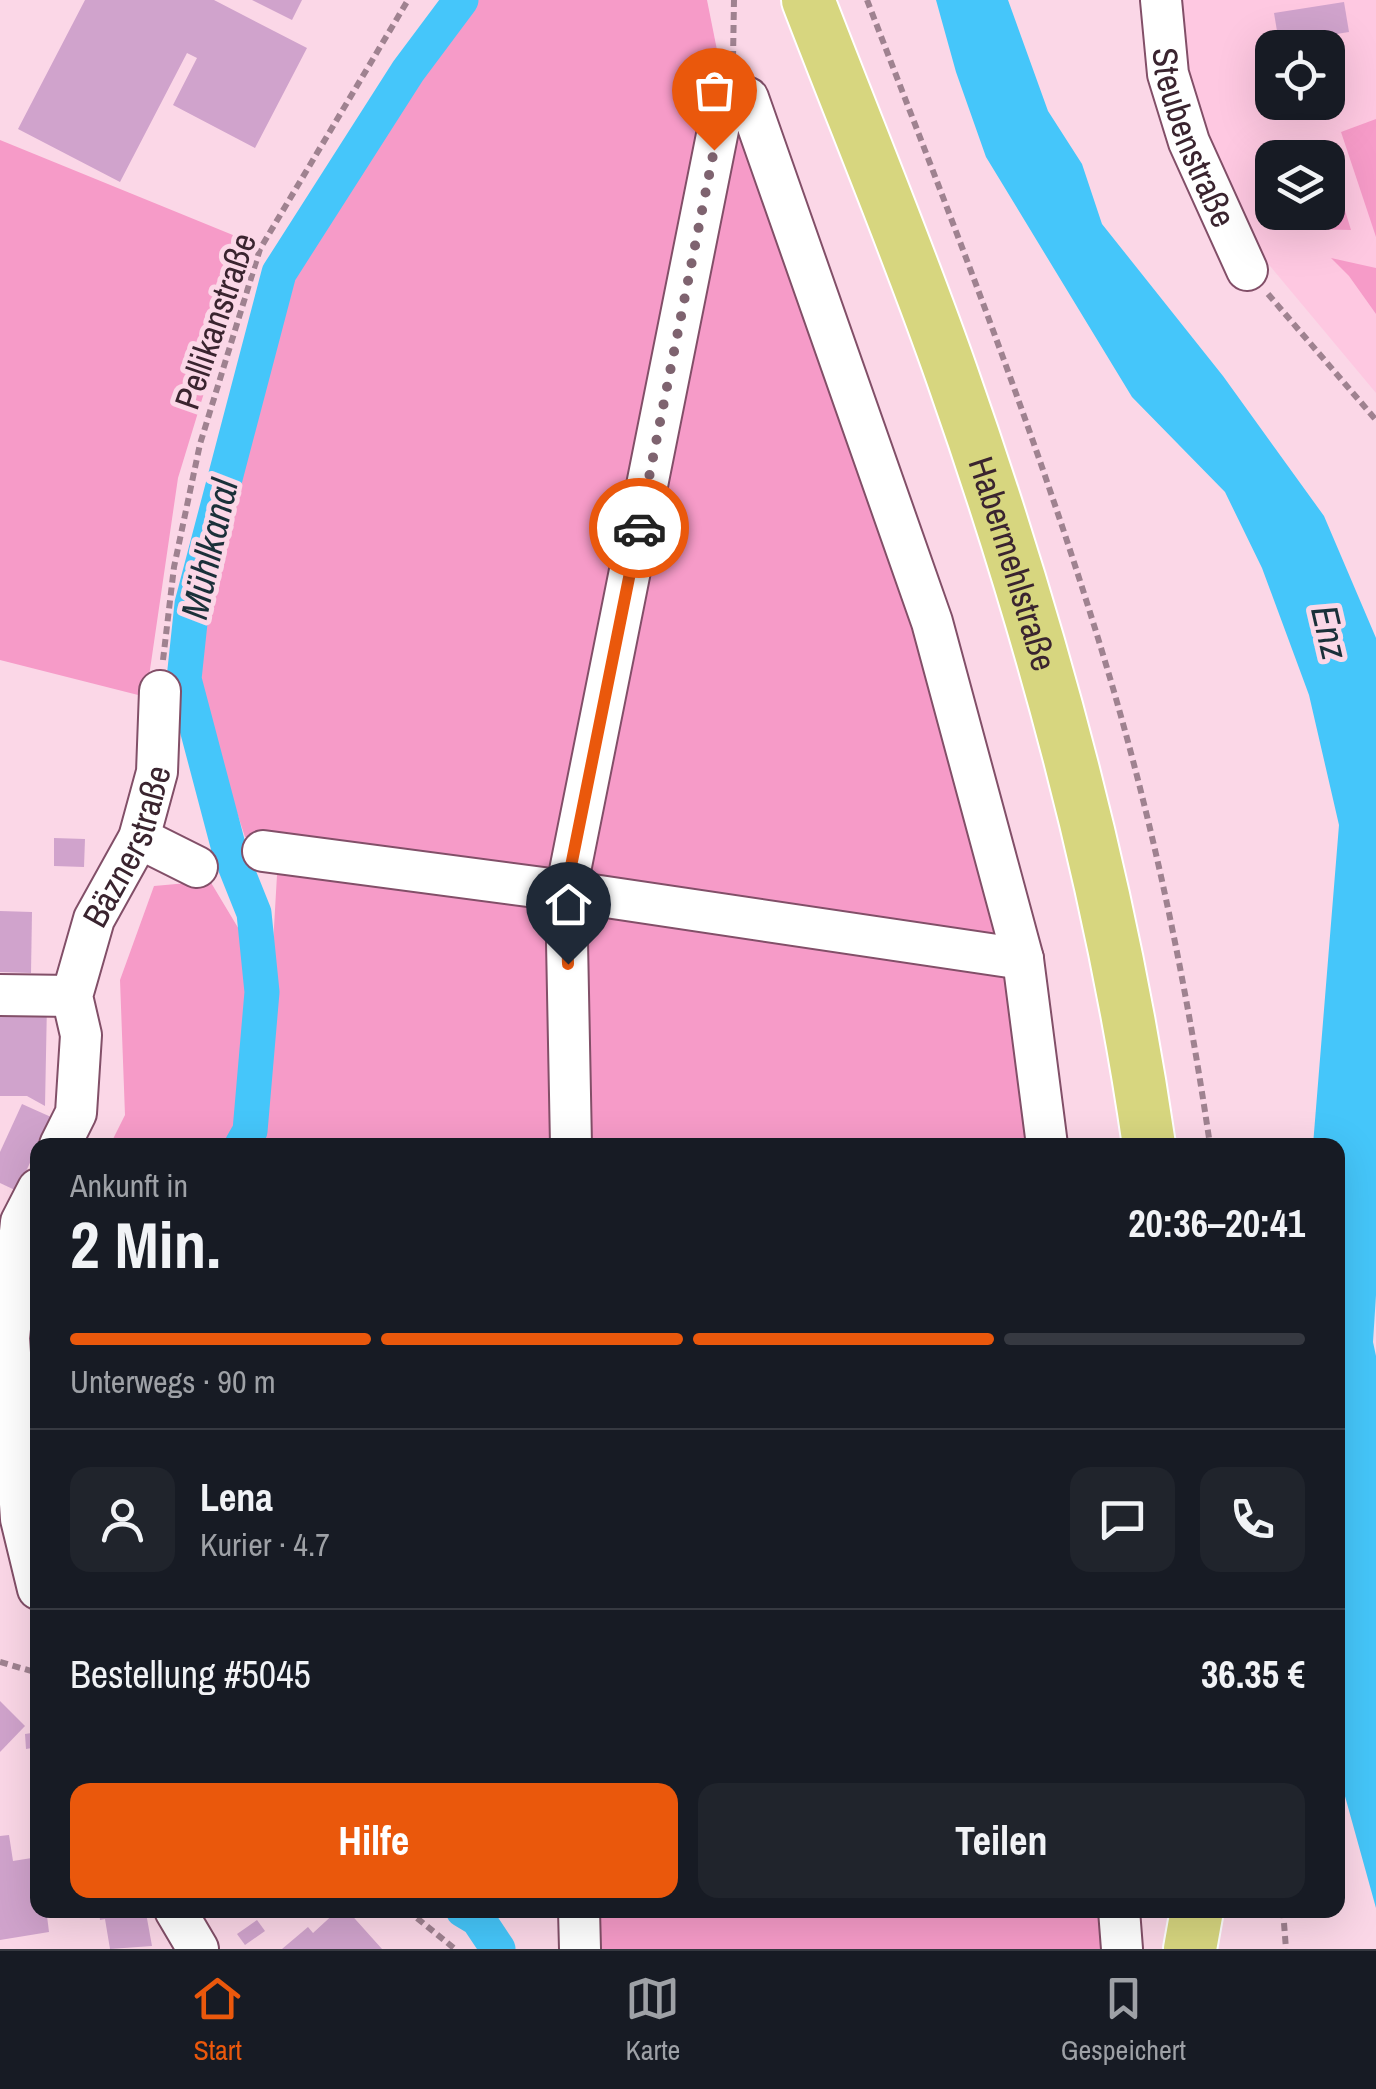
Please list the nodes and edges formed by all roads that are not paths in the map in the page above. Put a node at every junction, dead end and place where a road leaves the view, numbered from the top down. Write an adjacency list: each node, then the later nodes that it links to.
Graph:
1 (808, 0): 15 (main road, Habermehlstraße)
2 (1161, 0): 3 (street, Steubenstraße)
3 (1247, 270)
4 (160, 691): 5 (street, Bäznerstraße)
5 (139, 838): 7 (street); 11 (street, Bäznerstraße)
6 (263, 851): 8 (street)
7 (197, 867)
8 (566, 891): 9 (street); 9 (street); 13 (street)
9 (1023, 958): 14 (street)
10 (0, 995): 11 (street)
11 (72, 996): 12 (street, Bäznerstraße)
12 (64, 1138)
13 (571, 1138)
14 (1046, 1138)
15 (1148, 1138)
16 (30, 1205): 17 (street)
17 (30, 1557)
18 (180, 1918): 23 (street)
19 (579, 1918): 24 (street)
20 (1120, 1918): 25 (street)
21 (1196, 1918): 26 (main road)
22 (1213, 1918): 27 (main road)
23 (198, 1949)
24 (580, 1949)
25 (1122, 1949)
26 (1190, 1949)
27 (1218, 1949)

